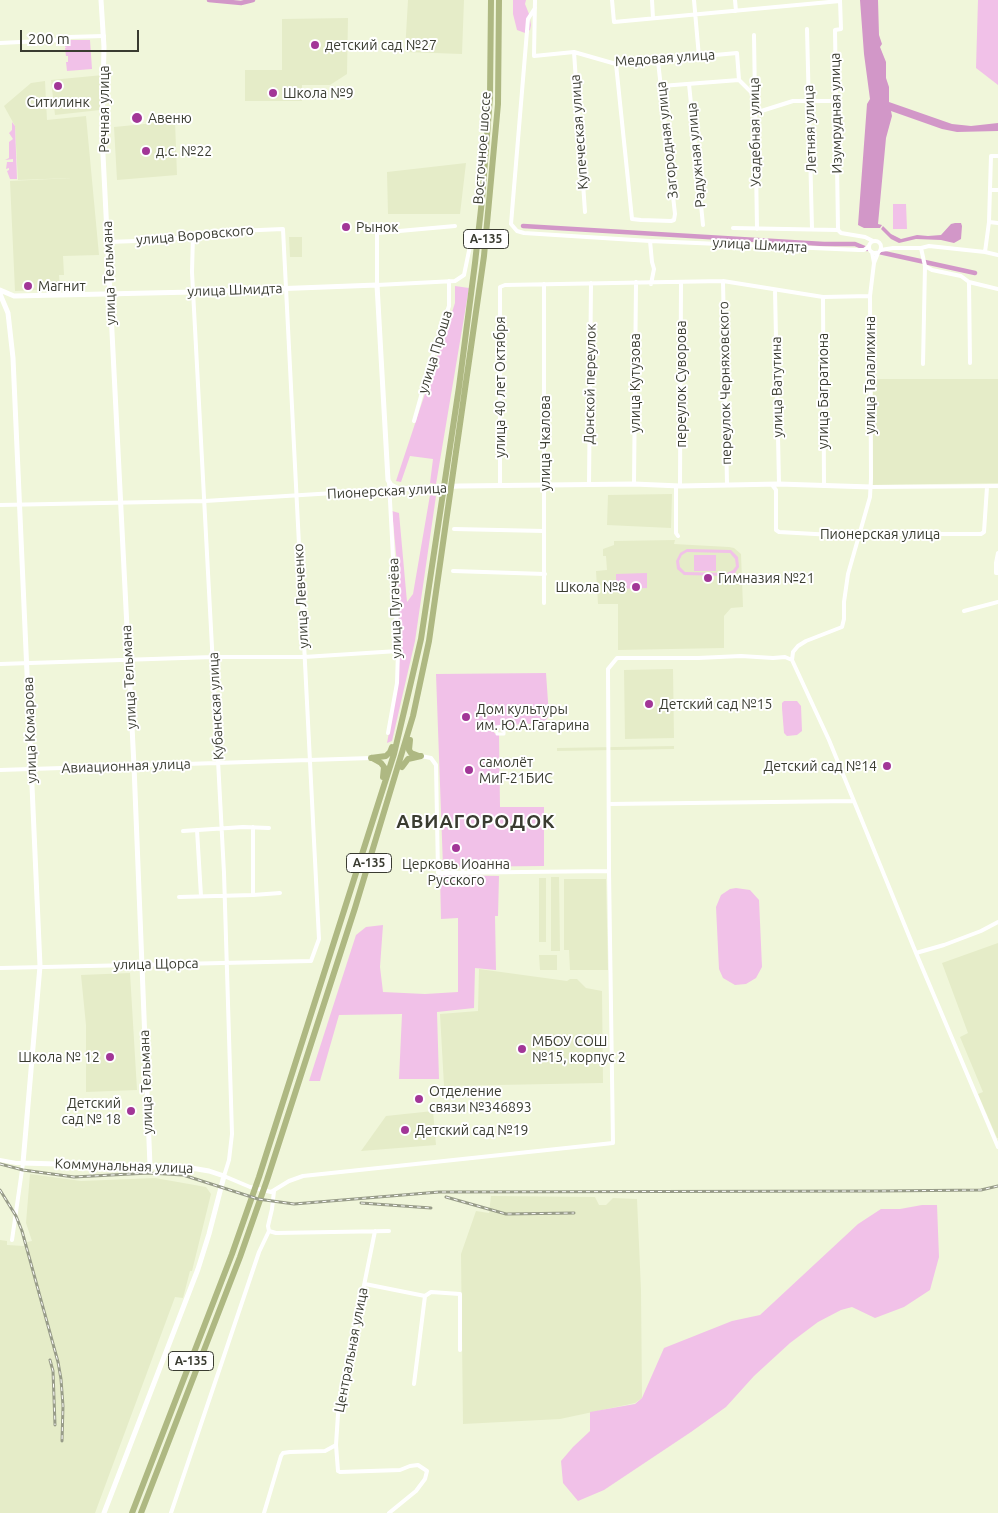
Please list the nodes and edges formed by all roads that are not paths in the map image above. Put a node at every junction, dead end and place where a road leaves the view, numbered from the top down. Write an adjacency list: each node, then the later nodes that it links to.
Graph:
1 (101, 0): 19 (street, Речная улица)
2 (491, 0): 113 (highway, Восточное шоссе / А-135)
3 (499, 0): 114 (highway, Восточное шоссе / А-135)
4 (535, 0): 13 (street)
5 (612, 0): 16 (street)
6 (652, 0): 16 (street)
7 (694, 0): 15 (street)
8 (735, 0): 14 (street)
9 (775, 0): 12 (street)
10 (840, 1): 11 (street); 30 (street, Изумрудная улица)
11 (816, 2): 12 (street)
12 (776, 7): 14 (street)
13 (535, 8): 21 (street, Медовая улица); 47 (street, улица Шмидта)
14 (736, 11): 15 (street)
15 (695, 14): 16 (street); 22 (street)
16 (654, 18)
17 (807, 29): 29 (street, Летняя улица)
18 (754, 35): 28 (street, Усадебная улица)
19 (104, 36): 20 (street); 33 (street, Речная улица)
20 (0, 42)
21 (574, 52): 24 (street, Медовая улица); 36 (street, Купеческая улица)
22 (699, 57): 23 (street, Медовая улица); 25 (street, Медовая улица)
23 (658, 61): 24 (street, Медовая улица); 27 (street, Загородная улица)
24 (616, 64): 27 (street, Загородная улица)
25 (739, 80): 26 (street); 28 (street)
26 (689, 84): 27 (street); 39 (street, Радужная улица)
27 (661, 86)
28 (754, 95): 31 (street, Усадебная улица)
29 (809, 100): 30 (street); 31 (street); 44 (street, Летняя улица)
30 (837, 101): 45 (street, Изумрудная улица)
31 (755, 113): 43 (street, Усадебная улица)
32 (998, 156): 34 (street)
33 (105, 188): 49 (street, улица Тельмана)
34 (990, 190): 35 (street); 37 (street)
35 (998, 190)
36 (585, 212)
37 (989, 222): 38 (street); 57 (street)
38 (998, 223)
39 (703, 225)
40 (455, 226): 69 (street, улица Пугачёва)
41 (733, 228): 43 (street)
42 (282, 229): 46 (street, улица Воровского); 70 (street, улица Левченко)
43 (757, 229): 44 (street)
44 (812, 229): 45 (street)
45 (838, 230): 48 (street)
46 (193, 235): 49 (street, улица Воровского); 74 (street, Кубанская улица)
47 (650, 241): 52 (street, улица Шмидта); 68 (street)
48 (872, 241): 50 (street); 52 (street)
49 (108, 242): 75 (street, улица Тельмана)
50 (881, 244): 53 (street); 56 (street)
51 (470, 246): 62 (street, улица Шмидта)
52 (869, 246): 55 (street)
53 (893, 248): 54 (street); 56 (street)
54 (921, 248): 57 (street); 60 (street)
55 (872, 252): 56 (street); 59 (street)
56 (880, 252): 59 (street)
57 (985, 252): 58 (street)
58 (998, 255)
59 (874, 263): 77 (street, улица Талалихина)
60 (924, 266): 65 (street); 81 (street)
61 (723, 281): 64 (street); 72 (street); 85 (street, переулок Черняховского)
62 (449, 282): 69 (street, улица Шмидта); 82 (street, улица Проша)
63 (636, 282): 66 (street); 68 (street); 84 (street, улица Кутузова)
64 (681, 282): 68 (street); 90 (street, переулок Суворова)
65 (969, 282): 73 (street); 80 (street)
66 (591, 283): 67 (street); 88 (street, Донской переулок)
67 (544, 284): 86 (street, улица 40 лет Октября); 87 (street, улица Чкалова)
68 (651, 284)
69 (377, 285): 70 (street, улица Шмидта); 83 (street, улица Пугачёва)
70 (285, 288): 74 (street, улица Шмидта); 97 (street, улица Левченко)
71 (0, 290): 76 (street, улица Шмидта)
72 (775, 290): 79 (street); 89 (street, улица Ватутина)
73 (998, 290)
74 (194, 292): 75 (street, улица Шмидта); 98 (street, Кубанская улица)
75 (110, 294): 76 (street, улица Шмидта); 99 (street, улица Тельмана)
76 (14, 296): 78 (street, улица Шмидта)
77 (870, 296): 79 (street); 93 (street, улица Талалихина)
78 (1, 297): 101 (street, улица Комарова)
79 (823, 297): 91 (street, улица Багратиона)
80 (970, 363)
81 (923, 364)
82 (414, 421)
83 (389, 482): 95 (street); 96 (street, улица Пугачёва)
84 (634, 484): 88 (street, Пионерская улица); 90 (street, Пионерская улица)
85 (727, 484): 89 (street, Пионерская улица); 90 (street, Пионерская улица)
86 (500, 485): 87 (street, Пионерская улица); 95 (street, Пионерская улица)
87 (545, 485): 88 (street, Пионерская улица); 103 (street, улица Чкалова)
88 (589, 485)
89 (776, 485): 91 (street, Пионерская улица); 104 (street, Пионерская улица)
90 (678, 486): 105 (street, переулок Суворова)
91 (824, 486): 93 (street, Пионерская улица)
92 (998, 486): 94 (street, Пионерская улица)
93 (871, 487): 94 (street, Пионерская улица); 104 (street, улица Талалихина)
94 (987, 487): 104 (street, Пионерская улица)
95 (399, 489): 96 (street, Пионерская улица)
96 (390, 491): 97 (street, Пионерская улица); 115 (street, улица Пугачёва)
97 (296, 496): 98 (street, Пионерская улица); 117 (street, улица Левченко)
98 (205, 501): 99 (street, Пионерская улица); 116 (street, Кубанская улица)
99 (121, 503): 101 (street, Пионерская улица); 118 (street, улица Тельмана)
100 (0, 505): 101 (street, Пионерская улица)
101 (20, 505): 120 (street, улица Комарова)
102 (454, 529): 103 (street)
103 (544, 532): 109 (street, улица Чкалова)
104 (859, 534): 119 (street, улица Талалихина)
105 (678, 536)
106 (998, 553): 108 (street)
107 (453, 571): 109 (street)
108 (997, 573)
109 (545, 574): 111 (street, улица Чкалова)
110 (998, 602): 112 (street)
111 (544, 603)
112 (964, 611)
113 (421, 639): 114 (highway); 123 (highway, А-135)
114 (429, 641): 122 (highway, А-135)
115 (398, 651): 117 (street); 124 (street, улица Пугачёва)
116 (213, 657): 117 (street); 118 (street); 128 (street, Кубанская улица)
117 (304, 657): 127 (street, улица Левченко)
118 (128, 660): 120 (street); 129 (street, улица Тельмана)
119 (792, 660): 134 (street); 135 (street)
120 (28, 663): 121 (street); 130 (street, улица Комарова)
121 (0, 664)
122 (413, 716): 125 (highway); 132 (highway, А-135)
123 (402, 722): 126 (highway); 133 (highway, А-135)
124 (388, 733)
125 (420, 756): 132 (highway); 143 (street)
126 (371, 758): 127 (street, Авиационная улица); 133 (highway)
127 (311, 759): 128 (street, Авиационная улица); 151 (street, улица Левченко)
128 (218, 762): 129 (street, Авиационная улица); 136 (street, Кубанская улица)
129 (134, 766): 130 (street, Авиационная улица); 153 (street, улица Тельмана)
130 (32, 769): 131 (street, Авиационная улица); 154 (street, улица Комарова)
131 (0, 770)
132 (391, 791): 142 (highway, А-135)
133 (380, 796): 141 (highway, А-135)
134 (854, 801): 135 (street); 150 (street)
135 (609, 804): 143 (street)
136 (222, 828): 137 (street); 139 (street); 147 (street, Кубанская улица)
137 (253, 828): 138 (street); 145 (street)
138 (269, 828)
139 (197, 830): 140 (street); 146 (street)
140 (183, 831)
141 (366, 843): 142 (highway); 172 (highway, А-135)
142 (374, 847): 173 (highway, А-135)
143 (609, 871): 161 (street)
144 (280, 893): 145 (street)
145 (253, 895): 147 (street)
146 (201, 896): 147 (street); 148 (street)
147 (225, 896): 152 (street, Кубанская улица)
148 (179, 897)
149 (998, 922): 150 (street)
150 (916, 953): 156 (street)
151 (311, 961): 152 (street, улица Щорса)
152 (226, 962): 153 (street, улица Щорса); 160 (street, Кубанская улица)
153 (142, 965): 154 (street, улица Щорса); 159 (street, улица Тельмана)
154 (40, 966): 155 (street, улица Щорса); 158 (street, улица Комарова)
155 (0, 968)
156 (998, 1147)
157 (0, 1160): 158 (street)
158 (24, 1162): 159 (street, Коммунальная улица); 165 (street)
159 (150, 1166): 160 (street, Коммунальная улица)
160 (224, 1176): 161 (street); 171 (street)
161 (274, 1191): 162 (street)
162 (269, 1231): 163 (street); 174 (street)
163 (375, 1231): 164 (street); 166 (street, Центральная улица)
164 (390, 1231)
165 (12, 1240)
166 (364, 1284): 167 (street); 170 (street, Центральная улица)
167 (425, 1296): 168 (street); 169 (street)
168 (460, 1350)
169 (414, 1384)
170 (336, 1445): 175 (street); 176 (street, Центральная улица)
171 (104, 1513)
172 (132, 1513)
173 (141, 1513)
174 (171, 1513)
175 (264, 1513)
176 (389, 1513)

